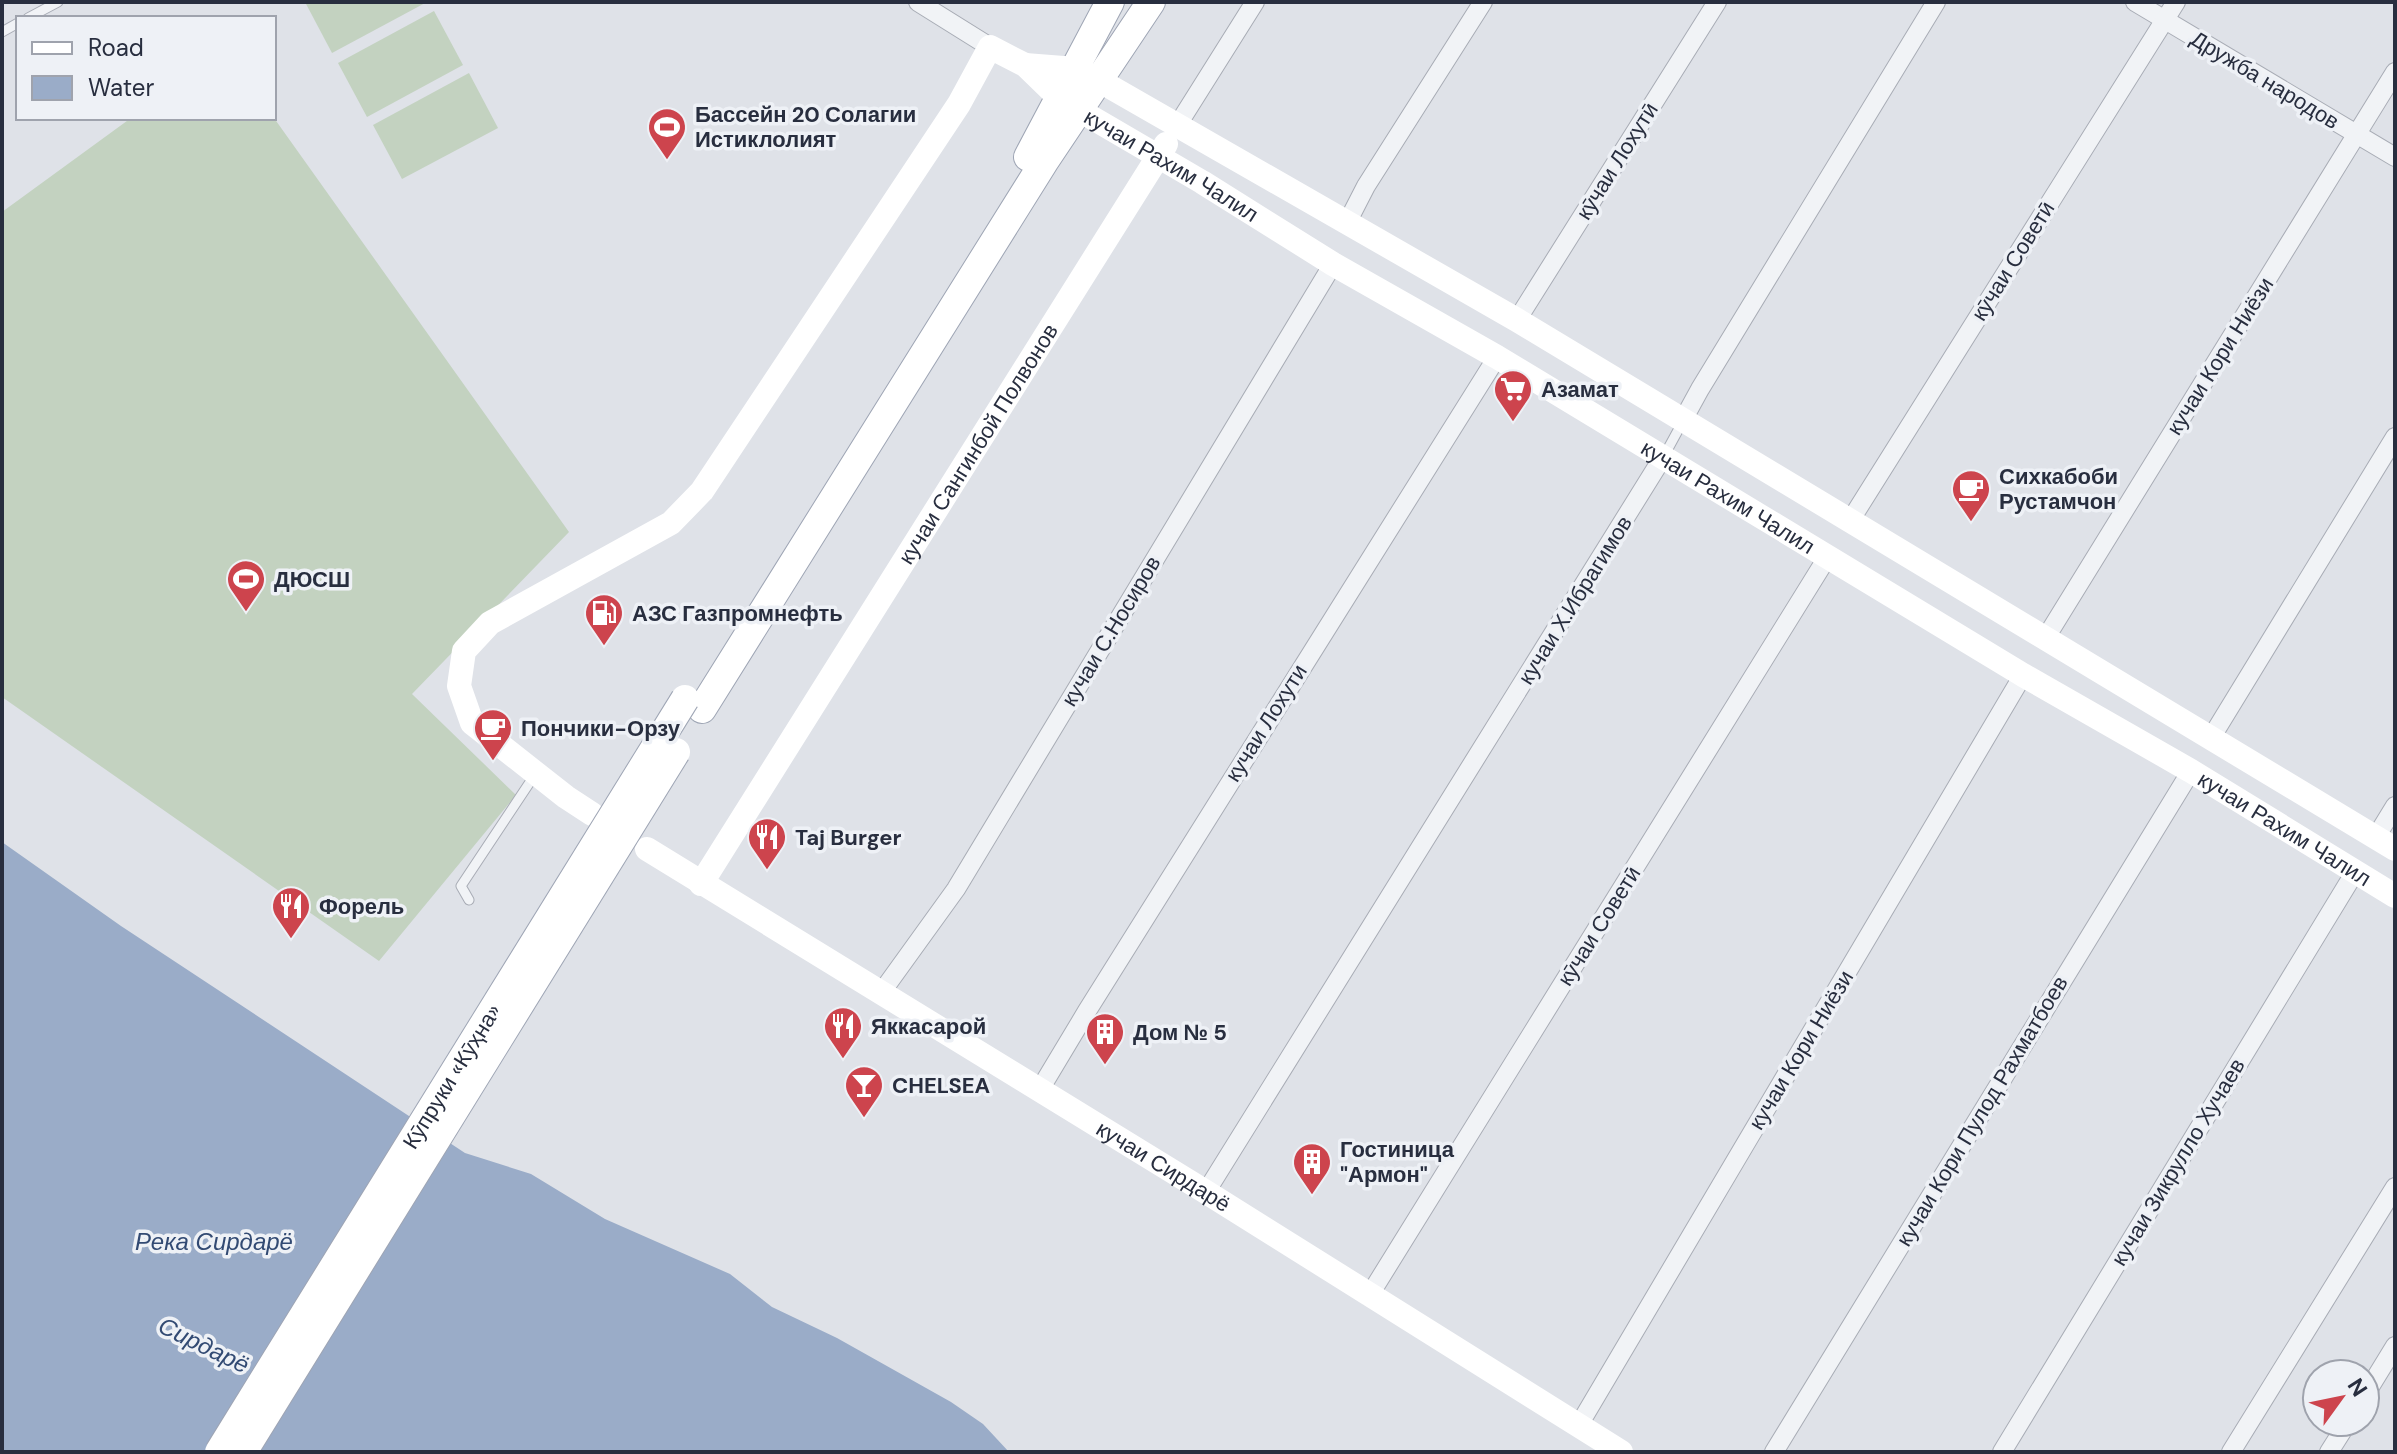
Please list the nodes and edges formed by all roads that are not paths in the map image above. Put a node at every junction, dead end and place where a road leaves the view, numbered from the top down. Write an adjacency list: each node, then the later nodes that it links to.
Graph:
1 (58, 2): 11 (lane)
2 (918, 2): 13 (street)
3 (1110, 2): 16 (main road)
4 (1151, 2): 16 (main road)
5 (1255, 2): 18 (street, кучаи Сангинбой Полвонов)
6 (1483, 2): 22 (street)
7 (1717, 2): 24 (street, кӯчаи Лохутӣ)
8 (1936, 2): 26 (street, кучаи Х.Ибрагимов)
9 (2135, 2): 12 (street, Дружба народов)
10 (2176, 2): 12 (street, кӯчаи Советӣ)
11 (32, 16)
12 (2165, 20): 19 (street, Дружба народов); 29 (street, кӯчаи Советӣ)
13 (990, 47): 14 (main road); 36 (main road)
14 (1025, 65): 16 (main road); 17 (main road, кучаи Рахим Чалил)
15 (2395, 72): 19 (street, кучаи Кори Ниёзи)
16 (1088, 75): 17 (main road); 18 (main road, кучаи Рахим Чалил)
17 (1070, 105): 20 (main road, кучаи Рахим Чалил); 33 (main road)
18 (1177, 126): 20 (main road, кучаи Сангинбой Полвонов); 22 (main road, кучаи Рахим Чалил)
19 (2356, 134): 21 (street, Дружба народов); 31 (street, кучаи Кори Ниёзи)
20 (1159, 156): 23 (main road, кучаи Рахим Чалил); 42 (main road, кучаи Сангинбой Полвонов)
21 (2395, 157)
22 (1348, 221): 24 (main road, кучаи Рахим Чалил)
23 (1333, 264): 25 (main road, кучаи Рахим Чалил); 45 (street, кучаи С.Носиров)
24 (1517, 320): 26 (main road, кучаи Рахим Чалил)
25 (1497, 357): 28 (main road, кучаи Рахим Чалил); 46 (street, кучаи Лохути)
26 (1683, 420): 28 (lane, кучаи Х.Ибрагимов); 29 (main road, кучаи Рахим Чалил)
27 (2395, 437): 34 (street)
28 (1663, 457): 30 (main road, кучаи Рахим Чалил); 48 (street, кучаи Х.Ибрагимов)
29 (1850, 521): 31 (main road, кучаи Рахим Чалил)
30 (1828, 556): 32 (main road, кучаи Рахим Чалил); 49 (street, кӯчаи Советӣ)
31 (2045, 639): 34 (main road, кучаи Рахим Чалил)
32 (2023, 675): 35 (main road, кучаи Рахим Чалил); 52 (street, кучаи Кори Ниёзи)
33 (694, 704): 53 (main road, Кӯпруки «Кӯҳна», bridge); 54 (main road, Кӯпруки «Кӯҳна», bridge)
34 (2211, 738): 39 (main road, кучаи Рахим Чалил)
35 (2191, 771): 41 (main road, кучаи Рахим Чалил); 56 (street, кучаи Кори Пулод Рахматбоев)
36 (535, 773): 38 (main road); 44 (lane)
37 (2395, 806): 39 (street)
38 (592, 814)
39 (2386, 843)
40 (647, 849): 42 (main road, кучаи Сирдарё)
41 (2355, 872): 43 (main road, кучаи Рахим Чалил); 57 (street, кучаи Зикрулло Хучаев)
42 (701, 884): 45 (main road, кучаи Сирдарё)
43 (2395, 896)
44 (469, 900)
45 (881, 993): 46 (main road, кучаи Сирдарё)
46 (1039, 1091): 48 (main road, кучаи Сирдарё)
47 (2395, 1187): 58 (street)
48 (1206, 1192): 49 (main road, кучаи Сирдарё)
49 (1369, 1296): 52 (main road, кучаи Сирдарё)
50 (2395, 1346): 51 (street)
51 (2381, 1369)
52 (1579, 1425): 55 (main road, кучаи Сирдарё)
53 (219, 1452)
54 (243, 1452)
55 (1621, 1452)
56 (1774, 1452)
57 (2002, 1452)
58 (2231, 1452)

